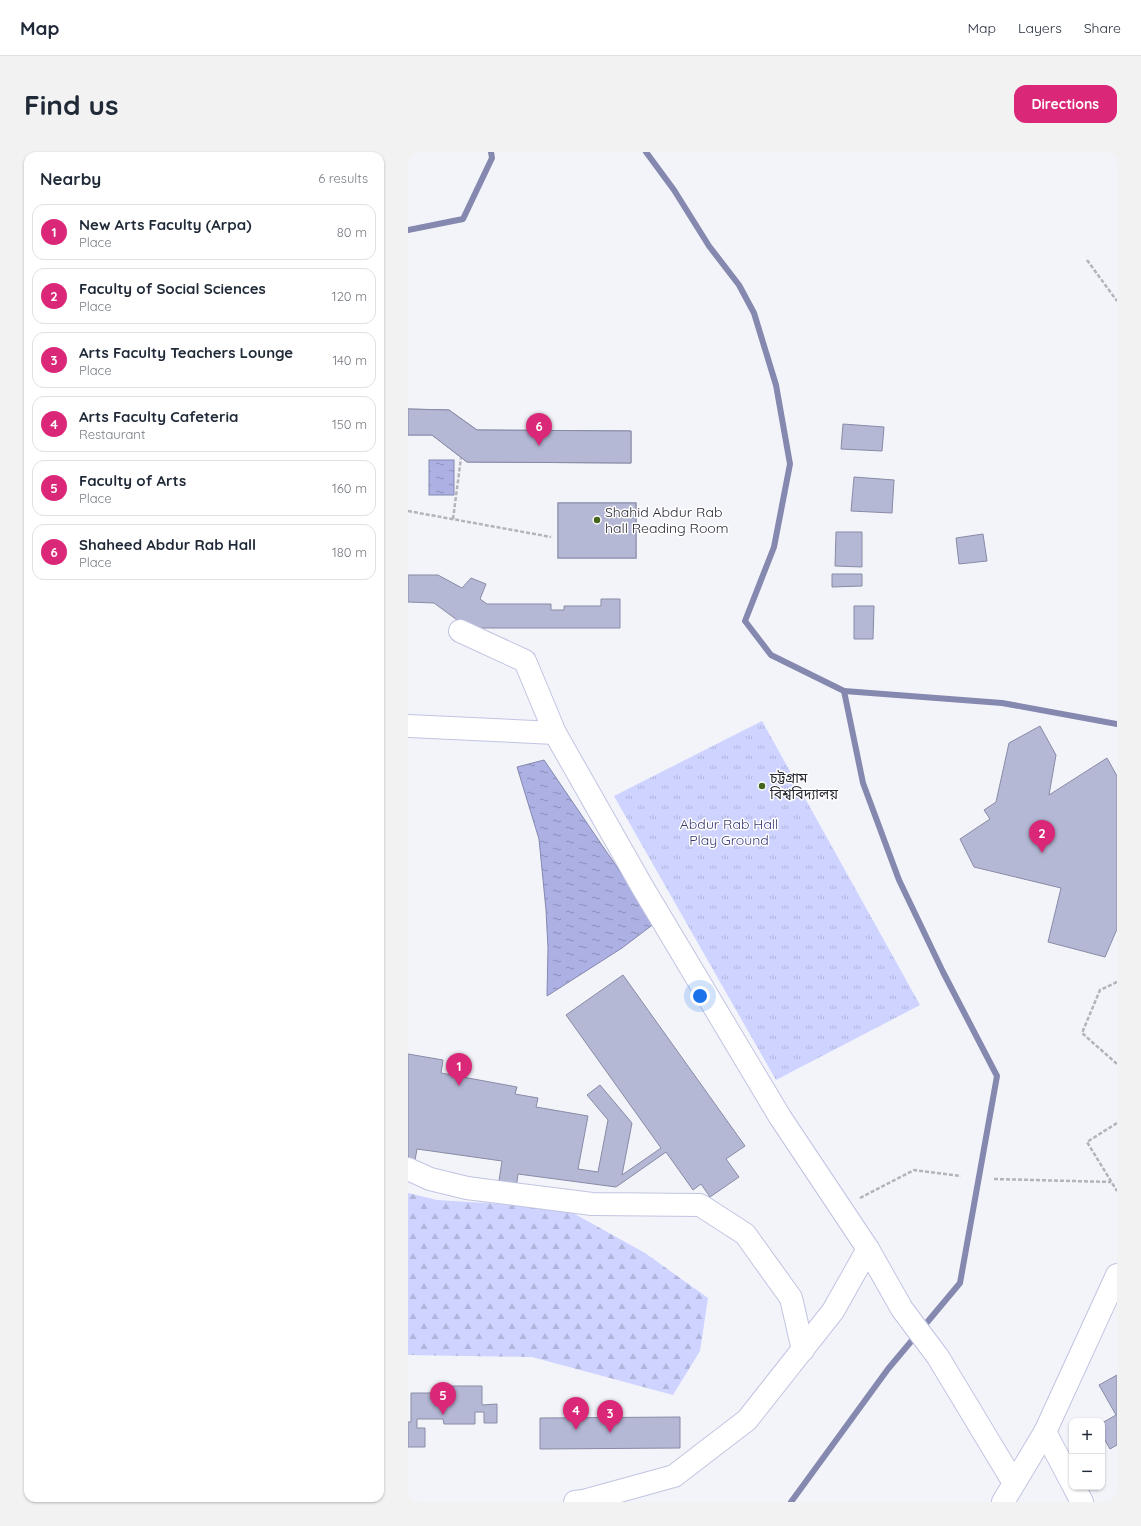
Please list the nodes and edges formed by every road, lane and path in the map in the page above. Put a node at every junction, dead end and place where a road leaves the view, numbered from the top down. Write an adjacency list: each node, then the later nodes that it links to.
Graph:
1 (1087, 260): 2 (path)
2 (1117, 301)
3 (462, 458): 5 (path)
4 (408, 511): 5 (path)
5 (453, 519): 6 (path)
6 (552, 537)
7 (460, 631): 9 (lane)
8 (408, 726): 9 (lane)
9 (555, 732): 18 (lane)
10 (1117, 982): 11 (path)
11 (1117, 1064)
12 (1117, 1123): 16 (path)
13 (408, 1168): 21 (lane)
14 (961, 1176): 18 (path)
15 (994, 1179): 16 (path)
16 (1111, 1182): 17 (path)
17 (1117, 1191)
18 (840, 1208): 19 (lane)
19 (868, 1249): 21 (lane); 24 (lane)
20 (1117, 1276): 22 (lane)
21 (803, 1350): 26 (lane)
22 (1045, 1432): 23 (lane); 24 (lane)
23 (1069, 1477)
24 (1014, 1483): 27 (lane)
25 (1076, 1490): 28 (lane)
26 (575, 1502)
27 (1003, 1502)
28 (1082, 1502)

